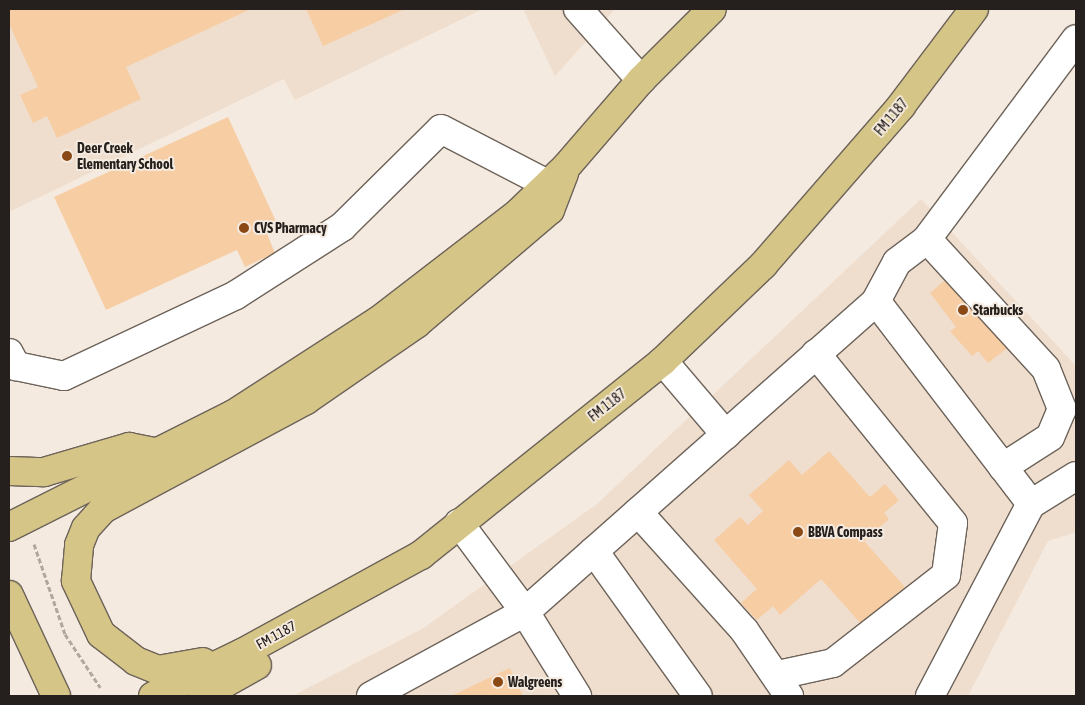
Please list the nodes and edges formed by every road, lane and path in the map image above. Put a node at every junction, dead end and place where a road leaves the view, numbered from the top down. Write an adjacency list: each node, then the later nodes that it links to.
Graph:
1 (578, 9): 5 (lane)
2 (712, 9): 5 (main road)
3 (974, 9): 11 (main road, FM 1187 / FM 1187)
4 (1076, 39): 7 (lane)
5 (641, 80): 6 (main road)
6 (556, 176): 9 (lane); 13 (main road); 25 (main road)
7 (927, 239): 8 (lane); 14 (lane)
8 (876, 301): 10 (lane); 14 (lane)
9 (9, 353)
10 (816, 354): 12 (lane); 26 (lane)
11 (662, 361): 12 (lane); 19 (main road, FM 1187 / FM 1187)
12 (726, 434): 18 (lane)
13 (159, 454): 15 (main road); 20 (main road)
14 (1003, 467): 17 (lane)
15 (9, 472)
16 (1076, 476): 17 (lane)
17 (1032, 504): 33 (lane)
18 (638, 512): 21 (lane); 26 (lane)
19 (459, 523): 22 (main road, FM 1187 / FM 1187); 24 (lane)
20 (9, 527)
21 (594, 551): 24 (lane); 32 (lane)
22 (421, 555): 25 (main road, FM 1187 / FM 1187); 29 (main road)
23 (9, 595): 27 (main road)
24 (525, 612): 30 (lane); 31 (lane)
25 (242, 653): 28 (main road, FM 1187 / FM 1187)
26 (784, 686)
27 (56, 696)
28 (153, 696)
29 (202, 696)
30 (371, 696)
31 (577, 696)
32 (698, 696)
33 (930, 696)

